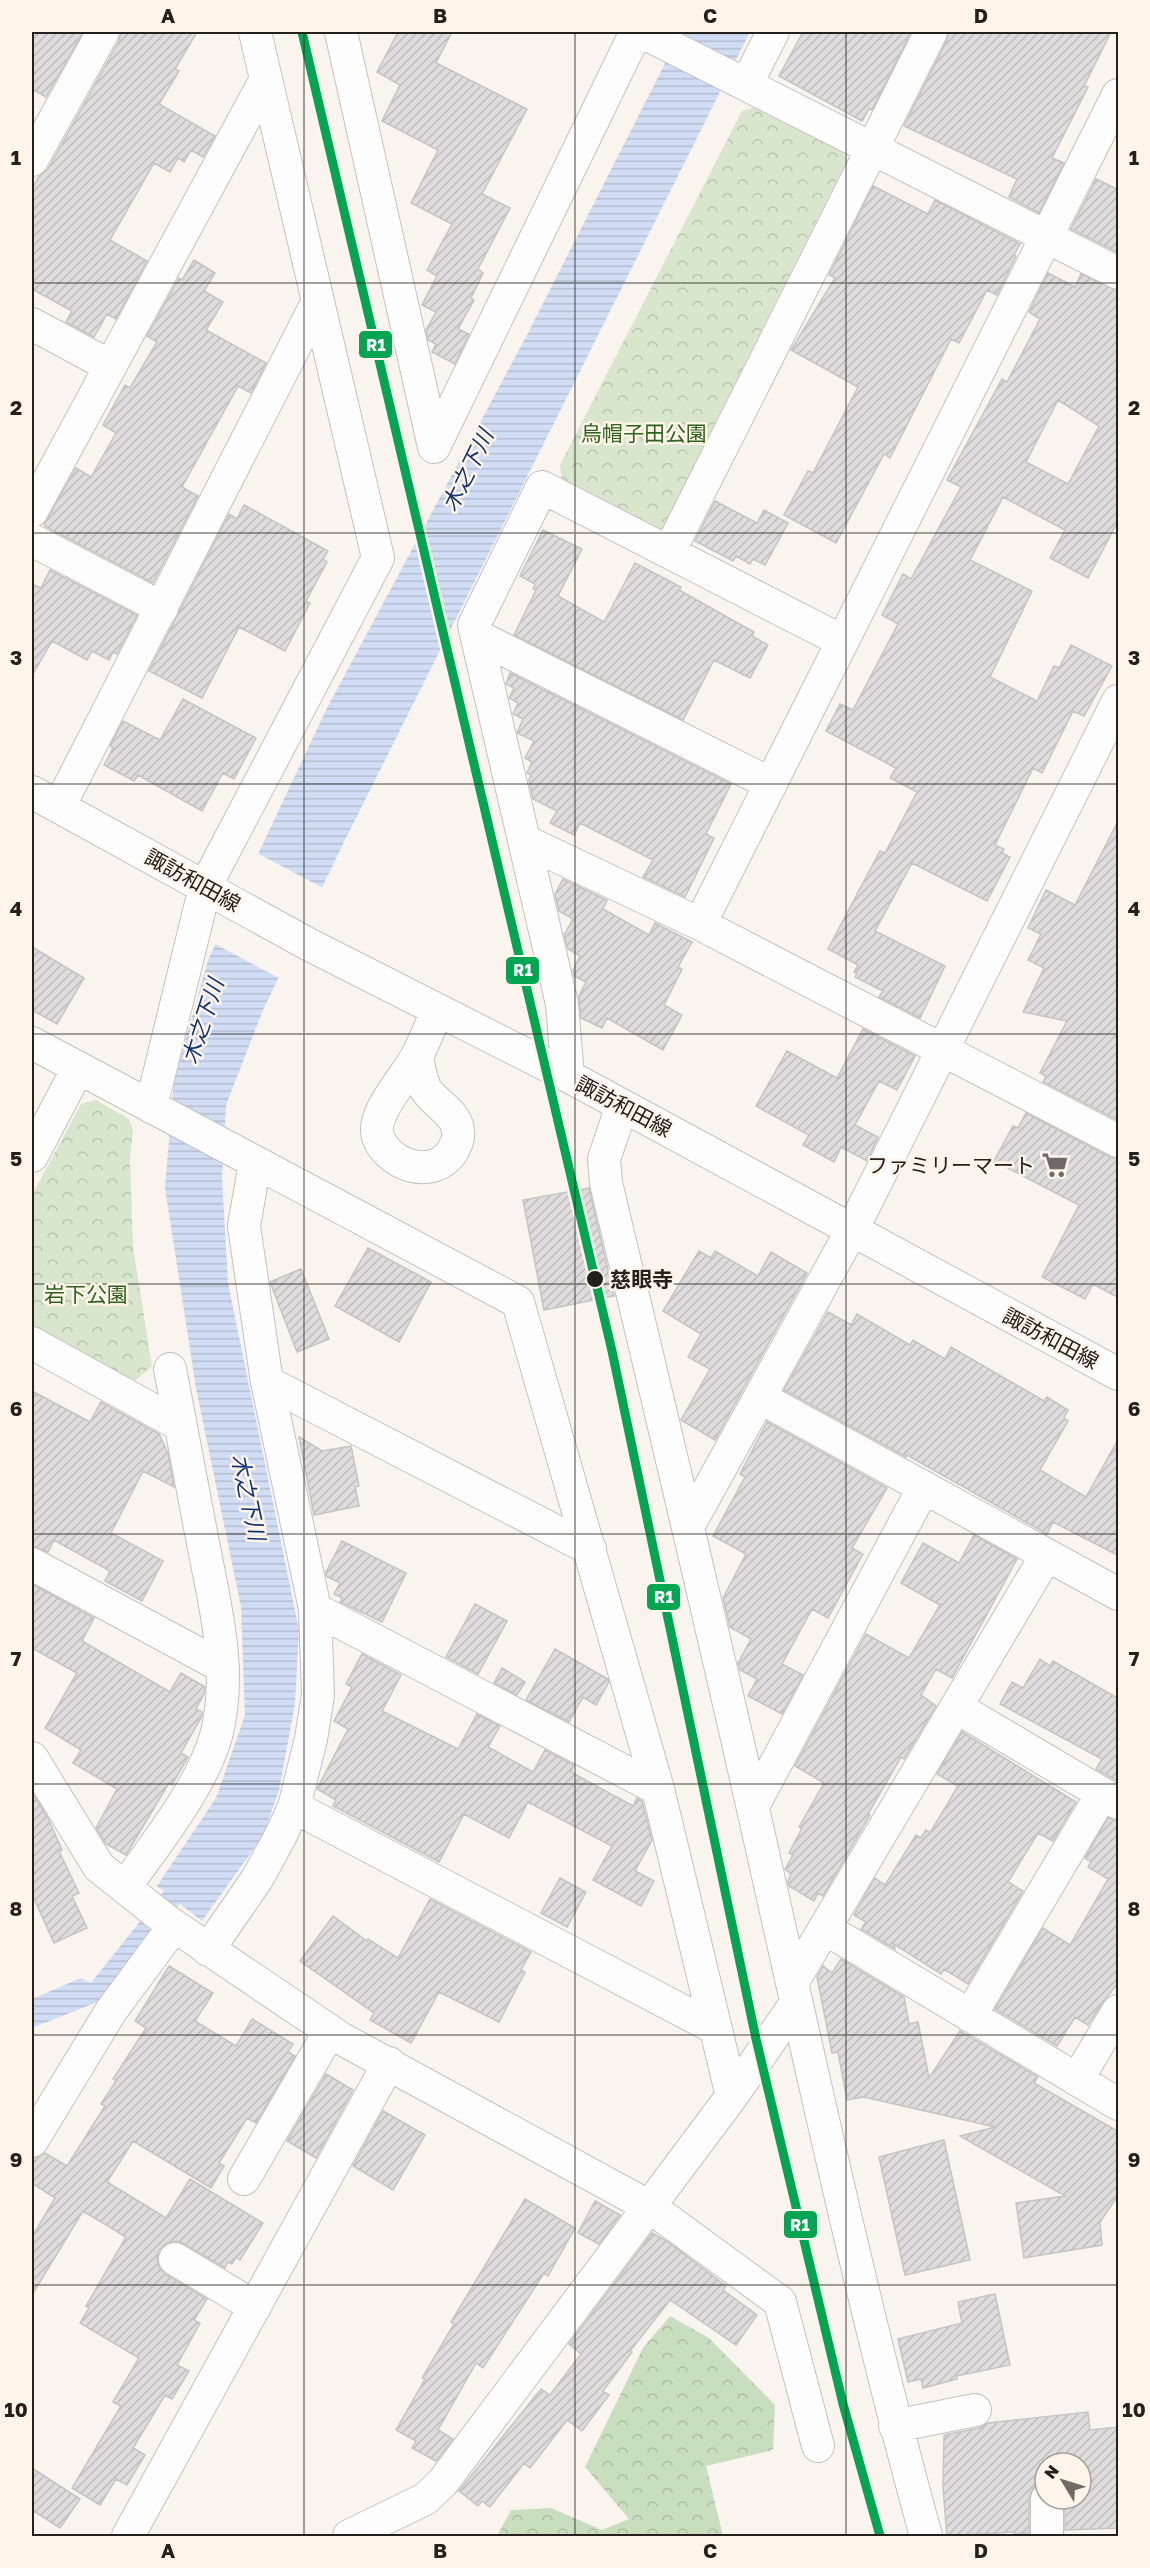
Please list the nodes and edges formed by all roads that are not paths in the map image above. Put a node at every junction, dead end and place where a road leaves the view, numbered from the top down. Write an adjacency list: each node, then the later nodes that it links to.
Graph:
1 (103, 32): 11 (street)
2 (255, 32): 7 (street)
3 (341, 32): 6 (street)
4 (773, 32): 8 (street)
5 (931, 32): 10 (street)
6 (643, 33): 8 (street)
7 (266, 79): 14 (street); 16 (street)
8 (741, 80): 10 (street)
9 (1119, 95): 12 (street)
10 (873, 147): 12 (street); 19 (street)
11 (32, 160)
12 (1047, 236): 13 (street); 22 (street)
13 (1119, 273)
14 (318, 302): 20 (street); 28 (street)
15 (32, 324): 16 (street)
16 (110, 366): 17 (street)
17 (32, 511)
18 (32, 540): 20 (street)
19 (669, 552): 21 (street); 22 (street)
20 (162, 608): 26 (street)
21 (477, 636): 24 (street); 27 (street)
22 (842, 641): 24 (street)
23 (1119, 700): 32 (street)
24 (771, 784): 29 (street)
25 (32, 792): 26 (street, 諏訪和田線)
26 (59, 807): 28 (street, 諏訪和田線)
27 (525, 841): 29 (street); 35 (street)
28 (213, 891): 30 (street, 諏訪和田線); 37 (street)
29 (700, 924): 32 (street)
30 (438, 1010): 33 (street); 35 (street, 諏訪和田線)
31 (32, 1043): 34 (street)
32 (943, 1051): 38 (street); 41 (street)
33 (417, 1057)
34 (78, 1068): 37 (street); 39 (street)
35 (567, 1076): 36 (street, 諏訪和田線)
36 (622, 1106): 41 (street, 諏訪和田線); 49 (street)
37 (158, 1111): 40 (street)
38 (1119, 1141)
39 (32, 1156)
40 (248, 1159): 45 (street); 50 (street)
41 (852, 1230): 44 (street, 諏訪和田線); 46 (street)
42 (32, 1343): 47 (street)
43 (170, 1369): 47 (street)
44 (1119, 1374)
45 (267, 1382): 50 (street); 54 (street)
46 (760, 1398): 48 (street); 49 (street)
47 (180, 1425): 55 (street)
48 (924, 1487): 51 (street); 60 (street)
49 (689, 1526): 60 (street)
50 (590, 1549): 58 (street)
51 (1046, 1556): 53 (street); 56 (street)
52 (32, 1564): 55 (street)
53 (1119, 1594)
54 (315, 1609): 58 (street); 61 (street)
55 (223, 1667): 62 (street)
56 (956, 1707): 59 (street); 64 (street)
57 (32, 1758): 62 (street)
58 (658, 1789): 69 (street)
59 (1110, 1798): 68 (street)
60 (753, 1806): 66 (street)
61 (294, 1807): 65 (street); 69 (street)
62 (131, 1892): 63 (street)
63 (171, 1923): 65 (street); 75 (street)
64 (826, 1929): 66 (street); 68 (street)
65 (208, 1950): 70 (street)
66 (794, 1993): 73 (street); 81 (street)
67 (1119, 2011): 72 (street)
68 (970, 2016): 72 (street)
69 (716, 2028): 73 (street)
70 (330, 2031): 71 (street); 76 (street)
71 (389, 2063): 77 (street); 79 (street)
72 (1077, 2080): 74 (street)
73 (732, 2096): 77 (street)
74 (1119, 2104)
75 (32, 2141)
76 (244, 2179)
77 (650, 2207): 82 (street); 85 (street)
78 (174, 2259): 79 (street)
79 (255, 2307): 84 (street)
80 (975, 2410): 81 (street)
81 (896, 2426): 86 (street)
82 (818, 2446)
83 (1047, 2511): 87 (street)
84 (128, 2536)
85 (349, 2536)
86 (926, 2536)
87 (1047, 2536)

